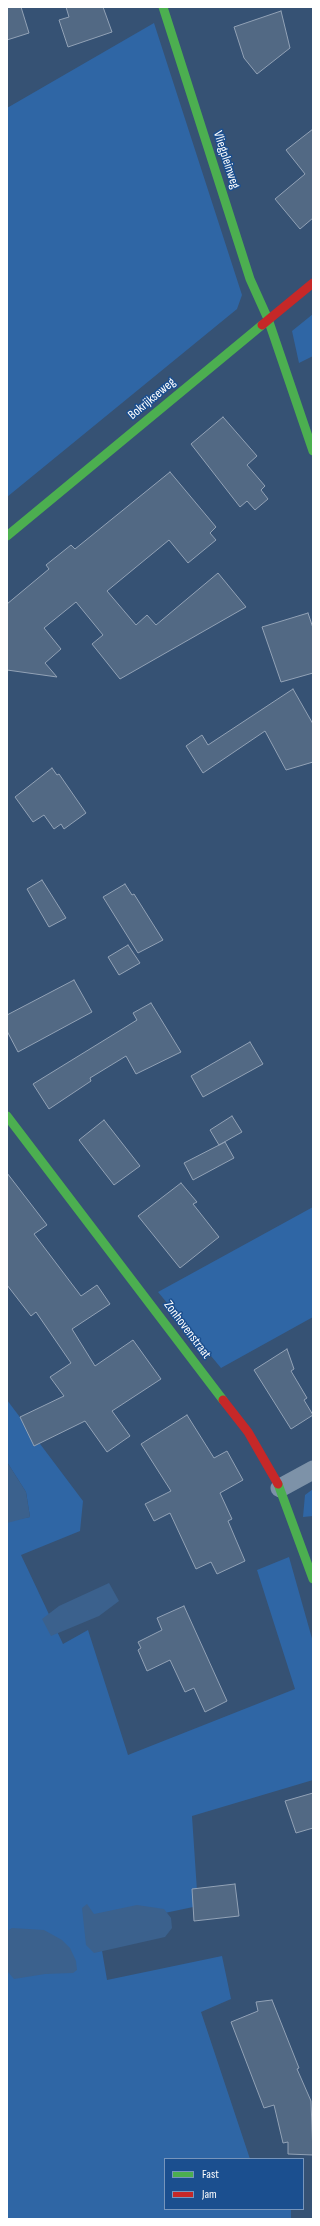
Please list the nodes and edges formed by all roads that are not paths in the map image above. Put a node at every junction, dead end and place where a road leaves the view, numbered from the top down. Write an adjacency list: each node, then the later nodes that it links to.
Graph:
1 (163, 7): 3 (street, Vliegpleinweg)
2 (313, 283): 3 (street, Bokrijkseweg)
3 (268, 319): 4 (street, Vliegpleinweg); 5 (street, Bokrijkseweg)
4 (313, 451)
5 (7, 536)
6 (7, 1116): 8 (street, Zonhovenstraat)
7 (313, 1470): 8 (street)
8 (280, 1488): 9 (street, Zonhovenstraat)
9 (313, 1579)

